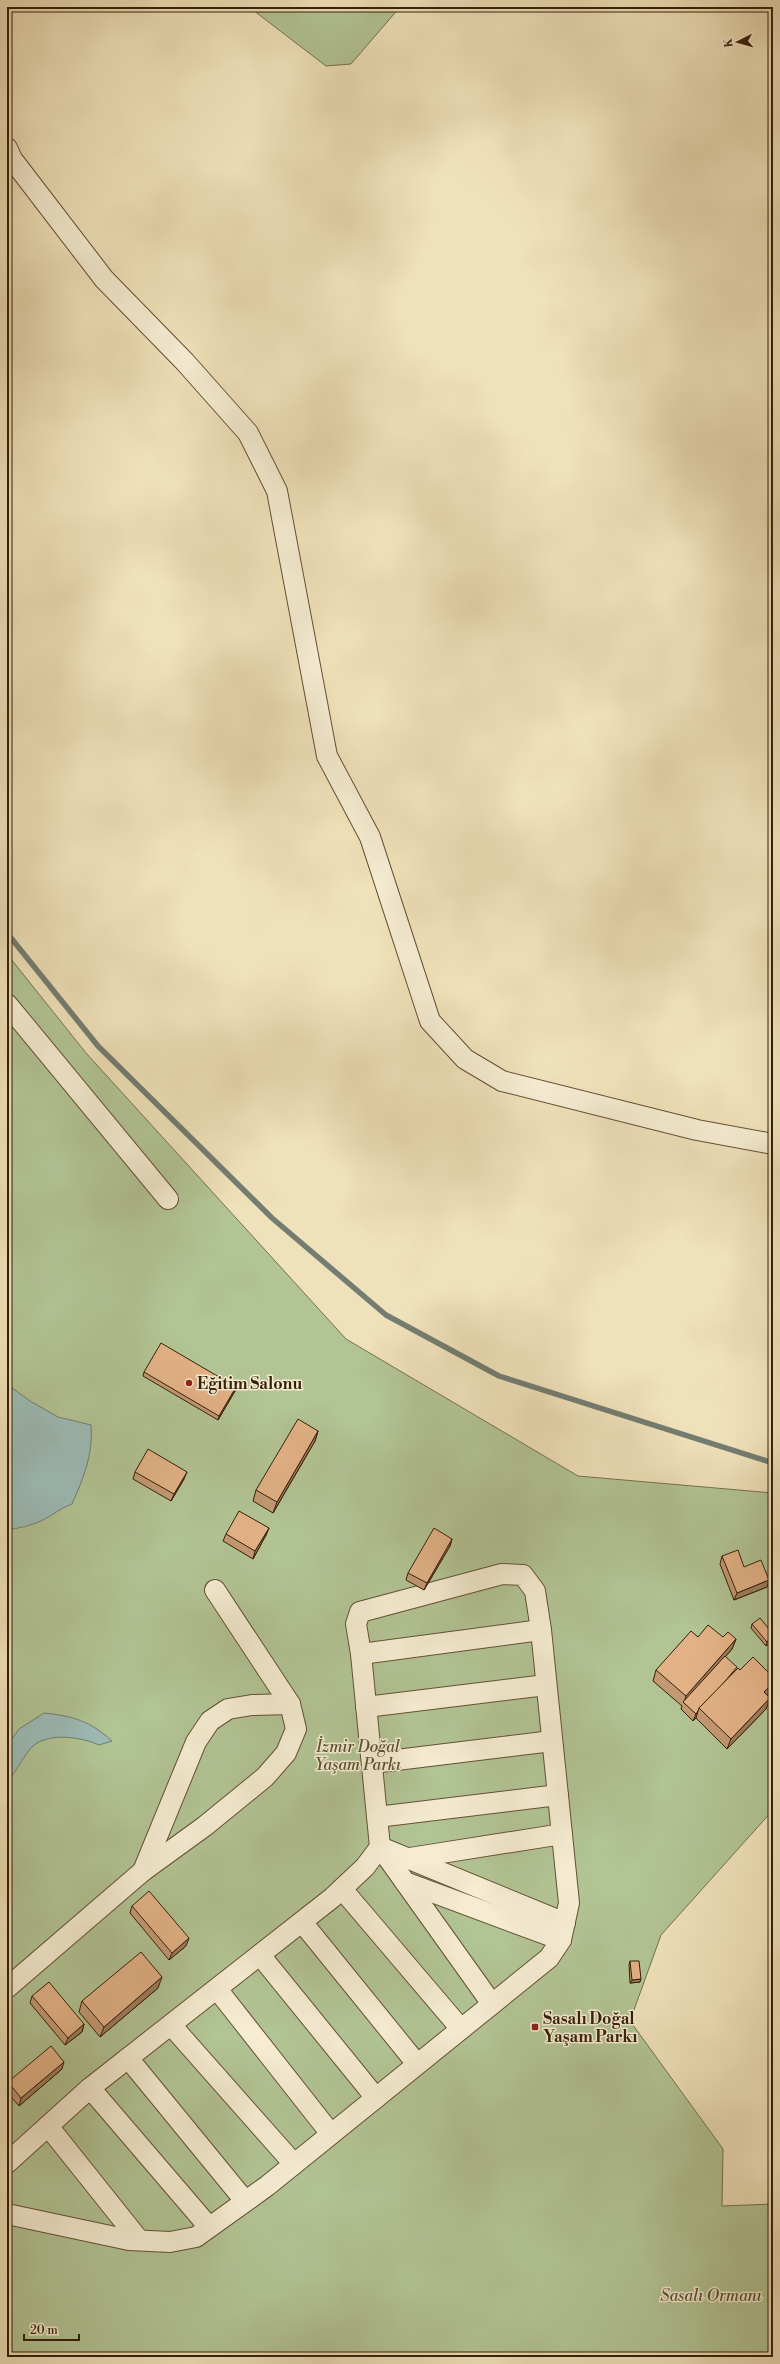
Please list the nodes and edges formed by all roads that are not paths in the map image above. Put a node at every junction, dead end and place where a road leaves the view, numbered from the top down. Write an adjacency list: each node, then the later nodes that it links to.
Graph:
1 (7, 148): 3 (street)
2 (7, 1004): 4 (street)
3 (773, 1144)
4 (168, 1199)
5 (215, 1590): 9 (street)
6 (541, 1630): 7 (street); 7 (street); 8 (street)
7 (361, 1654): 10 (street)
8 (546, 1685): 10 (street); 11 (street)
9 (290, 1704): 18 (street); 18 (street)
10 (366, 1707): 12 (street)
11 (552, 1741): 12 (street); 13 (street)
12 (372, 1763): 14 (street)
13 (558, 1795): 14 (street); 15 (street)
14 (377, 1817): 16 (street)
15 (562, 1834): 17 (street); 22 (street)
16 (380, 1847): 17 (street); 19 (street); 20 (street)
17 (410, 1858): 22 (street)
18 (143, 1871): 24 (street)
19 (405, 1882): 22 (street); 26 (street)
20 (342, 1889): 21 (street); 28 (street)
21 (302, 1922): 23 (street); 30 (street)
22 (563, 1932): 26 (street)
23 (260, 1955): 25 (street); 32 (street)
24 (7, 1988)
25 (216, 1989): 27 (street); 34 (street)
26 (492, 2004): 28 (street)
27 (171, 2025): 29 (street); 36 (street)
28 (461, 2029): 30 (street)
29 (128, 2058): 31 (street); 37 (street)
30 (417, 2064): 32 (street)
31 (90, 2088): 33 (street); 39 (street)
32 (376, 2098): 34 (street)
33 (48, 2126): 35 (street); 40 (street)
34 (331, 2134): 36 (street)
35 (7, 2163)
36 (294, 2164): 37 (street)
37 (245, 2201): 39 (street)
38 (7, 2214): 40 (street)
39 (209, 2227): 40 (street)
40 (139, 2240)

